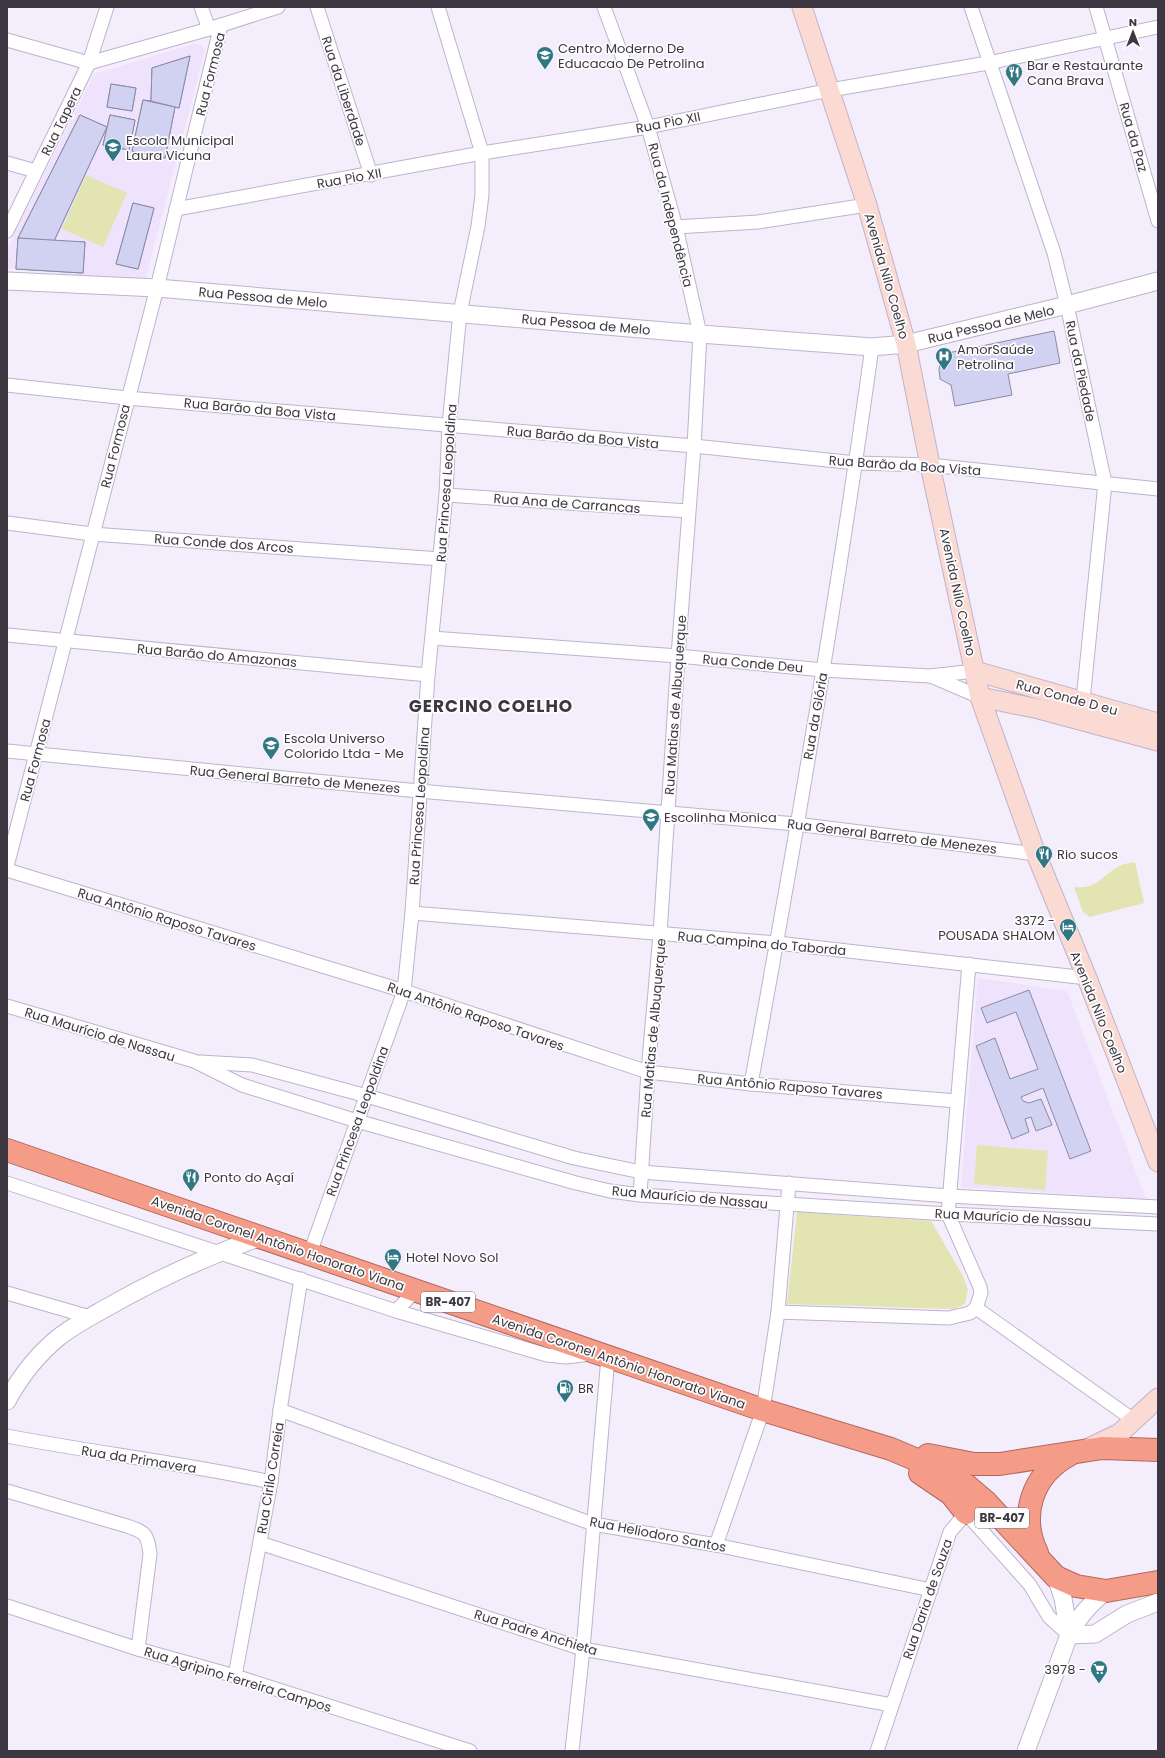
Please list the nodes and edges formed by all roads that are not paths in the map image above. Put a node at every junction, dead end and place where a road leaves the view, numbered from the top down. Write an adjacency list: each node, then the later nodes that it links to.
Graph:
1 (107, 7): 14 (street, Rua Tapera)
2 (201, 7): 10 (street)
3 (278, 7): 10 (street)
4 (317, 7): 21 (street, Rua da Liberdade)
5 (438, 7): 18 (street, Rua Princesa Leopoldina)
6 (604, 7): 17 (street, Rua da Independência)
7 (802, 7): 16 (main road, Avenida Nilo Coelho)
8 (970, 7): 15 (street, Rua da Piedade)
9 (1096, 7): 12 (street, Rua da Paz)
10 (215, 27): 14 (street); 23 (street, Rua Formosa)
11 (1158, 27): 12 (street, Rua Pio XII)
12 (1106, 39): 15 (street, Rua Pio XII); 24 (street, Rua da Paz)
13 (7, 40): 14 (street)
14 (90, 62): 20 (street, Rua Tapera)
15 (988, 63): 16 (street, Rua Pio XII); 30 (street, Rua da Piedade)
16 (830, 90): 17 (street, Rua Pio XII); 22 (main road, Avenida Nilo Coelho)
17 (648, 127): 18 (street, Rua Pio XII); 25 (street, Rua da Independência)
18 (482, 153): 21 (street, Rua Pio XII); 31 (street, Rua Princesa Leopoldina)
19 (7, 162): 20 (street)
20 (36, 171): 26 (street, Rua Tapera)
21 (371, 174): 23 (street, Rua Pio XII)
22 (867, 205): 25 (street); 33 (main road, Avenida Nilo Coelho)
23 (176, 209): 29 (street, Rua Formosa)
24 (1158, 221)
25 (676, 228): 32 (street, Rua da Independência)
26 (7, 231)
27 (7, 280): 29 (street, Rua Pessoa de Melo)
28 (1158, 281): 30 (street, Rua Pessoa de Melo)
29 (157, 288): 31 (street, Rua Pessoa de Melo); 36 (street, Rua Formosa)
30 (1067, 305): 33 (street, Rua Pessoa de Melo); 41 (street, Rua da Piedade)
31 (460, 313): 32 (street, Rua Pessoa de Melo); 37 (street, Rua Princesa Leopoldina)
32 (700, 334): 34 (street, Rua Pessoa de Melo); 38 (street, Rua Matias de Albuquerque)
33 (906, 344): 34 (street, Rua Pessoa de Melo); 40 (main road, Avenida Nilo Coelho)
34 (872, 347): 39 (street, Rua da Glória)
35 (7, 385): 36 (street, Rua Barão da Boa Vista)
36 (127, 398): 37 (street, Rua Barão da Boa Vista); 46 (street, Rua Formosa)
37 (449, 425): 38 (street, Rua Barão da Boa Vista); 43 (street, Rua Princesa Leopoldina)
38 (694, 446): 39 (street, Rua Barão da Boa Vista); 44 (street, Rua Matias de Albuquerque)
39 (856, 463): 40 (street, Rua Barão da Boa Vista); 52 (street, Rua da Glória)
40 (930, 464): 41 (street, Rua Barão da Boa Vista); 53 (main road, Avenida Nilo Coelho)
41 (1105, 483): 42 (street, Rua Barão da Boa Vista); 57 (street, Rua da Piedade)
42 (1158, 489)
43 (446, 495): 44 (street, Rua Ana de Carrancas); 47 (street, Rua Princesa Leopoldina)
44 (688, 510): 51 (street, Rua Matias de Albuquerque)
45 (7, 524): 46 (street, Rua Conde dos Arcos)
46 (92, 534): 47 (street, Rua Conde dos Arcos); 50 (street, Rua Formosa)
47 (440, 559): 49 (street, Rua Princesa Leopoldina)
48 (7, 635): 50 (street, Rua Barão do Amazonas)
49 (432, 638): 51 (street, Rua Conde Deu); 54 (street, Rua Princesa Leopoldina)
50 (67, 642): 54 (street, Rua Barão do Amazonas); 61 (street, Rua Formosa)
51 (678, 656): 52 (street, Rua Conde Deu); 63 (street, Rua Matias de Albuquerque)
52 (823, 670): 55 (street, Rua Conde Deu); 64 (street, Rua da Glória)
53 (975, 671): 55 (street, Rua Conde Deu); 56 (main road, Avenida Nilo Coelho); 57 (main road, Rua Conde D eu)
54 (428, 675): 62 (street, Rua Princesa Leopoldina)
55 (930, 676): 56 (street, Rua Conde Deu)
56 (980, 696): 59 (main road, Rua Conde D eu); 65 (main road, Avenida Nilo Coelho)
57 (1083, 700): 58 (main road, Rua Conde D eu)
58 (1158, 723)
59 (1158, 741)
60 (7, 751): 61 (street, Rua General Barreto de Menezes)
61 (36, 754): 62 (street, Rua General Barreto de Menezes); 66 (street, Rua Formosa)
62 (419, 791): 63 (street, Rua General Barreto de Menezes); 68 (street, Rua Princesa Leopoldina)
63 (668, 813): 64 (street, Rua General Barreto de Menezes); 69 (street, Rua Matias de Albuquerque)
64 (796, 824): 65 (street, Rua General Barreto de Menezes); 70 (street, Rua da Glória)
65 (1036, 854): 72 (main road, Avenida Nilo Coelho)
66 (7, 866)
67 (7, 870): 73 (street, Rua Antônio Raposo Tavares)
68 (412, 913): 69 (street, Rua Campina do Taborda); 73 (street, Rua Princesa Leopoldina)
69 (660, 934): 70 (street, Rua Campina do Taborda); 76 (street, Rua Matias de Albuquerque)
70 (777, 943): 71 (street, Rua Campina do Taborda); 77 (street, Rua da Glória)
71 (969, 964): 72 (street, Rua Campina do Taborda); 79 (street)
72 (1087, 978): 82 (main road, Avenida Nilo Coelho)
73 (404, 991): 76 (street, Rua Antônio Raposo Tavares); 78 (street, Rua Princesa Leopoldina)
74 (7, 1006): 75 (street, Rua Maurício de Nassau)
75 (194, 1061): 78 (street, Rua Maurício de Nassau); 80 (street, Rua Maurício de Nassau)
76 (648, 1072): 77 (street, Rua Antônio Raposo Tavares); 83 (street, Rua Matias de Albuquerque)
77 (751, 1084): 79 (street, Rua Antônio Raposo Tavares)
78 (367, 1096): 80 (street, Rua Princesa Leopoldina); 83 (street, Rua Maurício de Nassau)
79 (957, 1101): 87 (street)
80 (357, 1121): 86 (street, Rua Maurício de Nassau); 94 (street, Rua Princesa Leopoldina)
81 (7, 1150): 92 (highway, Avenida Coronel Antônio Honorato Viana / BR-407)
82 (1158, 1162)
83 (641, 1172): 85 (street, Rua Maurício de Nassau); 86 (street, Rua Matias de Albuquerque)
84 (7, 1183): 93 (street, Avenida Coronel Antônio Honorato Viana)
85 (789, 1184): 87 (street, Rua Maurício de Nassau); 88 (street)
86 (640, 1195): 88 (street, Rua Maurício de Nassau)
87 (949, 1196): 89 (street, Rua Maurício de Nassau); 90 (street)
88 (787, 1204): 90 (street, Rua Maurício de Nassau); 100 (street)
89 (1158, 1207)
90 (948, 1214): 91 (street, Rua Maurício de Nassau); 98 (street)
91 (1158, 1224)
92 (261, 1237): 93 (street); 94 (highway, Avenida Coronel Antônio Honorato Viana / BR-407)
93 (219, 1252): 95 (street, Avenida Coronel Antônio Honorato Viana); 101 (street)
94 (310, 1253): 96 (highway, Avenida Coronel Antônio Honorato Viana / BR-407)
95 (301, 1280): 99 (street, Avenida Coronel Antônio Honorato Viana); 105 (street, Rua Cirilo Correia)
96 (414, 1291): 99 (street); 102 (highway, Avenida Coronel Antônio Honorato Viana / BR-407)
97 (7, 1293): 101 (street)
98 (976, 1308): 100 (street); 107 (street)
99 (396, 1311): 102 (street, Avenida Coronel Antônio Honorato Viana)
100 (778, 1312): 106 (street)
101 (90, 1318): 104 (street)
102 (603, 1355): 106 (highway, Avenida Coronel Antônio Honorato Viana / BR-407); 116 (street)
103 (1158, 1398): 107 (main road)
104 (7, 1401)
105 (280, 1410): 113 (street, Rua Cirilo Correia); 116 (street, Rua Heliodoro Santos)
106 (763, 1410): 109 (highway, Avenida Coronel Antônio Honorato Viana / BR-407); 118 (street)
107 (1135, 1421): 112 (main road)
108 (7, 1436): 113 (street, Rua da Primavera)
109 (861, 1441): 110 (highway, Avenida Coronel Antônio Honorato Viana / BR-407); 115 (highway)
110 (891, 1449): 112 (highway, BR-407); 119 (highway, Avenida Coronel Antônio Honorato Viana / BR-407)
111 (1158, 1450): 112 (highway, BR-407)
112 (1076, 1452): 119 (highway)
113 (271, 1482): 117 (street, Rua Cirilo Correia)
114 (7, 1491): 128 (street)
115 (966, 1513): 123 (street, Rua Daria de Souza); 127 (street)
116 (593, 1524): 118 (street, Rua Heliodoro Santos); 129 (street)
117 (260, 1543): 129 (street, Rua Padre Anchieta); 130 (street, Rua Cirilo Correia)
118 (716, 1545): 123 (street, Rua Heliodoro Santos)
119 (1039, 1559): 121 (highway, Avenida Coronel Antônio Honorato Viana / BR-407)
120 (1158, 1576): 124 (highway, Avenida Coronel Antônio Honorato Viana / BR-407)
121 (1056, 1577): 124 (highway, Avenida Coronel Antônio Honorato Viana / BR-407); 127 (street)
122 (1158, 1582): 124 (highway, Avenida Coronel Antônio Honorato Viana / BR-407)
123 (931, 1590): 131 (street, Rua Daria de Souza)
124 (1106, 1591): 127 (street)
125 (1158, 1602): 127 (street)
126 (7, 1606): 128 (street, Rua Agripino Ferreira Campos)
127 (1069, 1635): 135 (street)
128 (138, 1649): 130 (street, Rua Agripino Ferreira Campos)
129 (583, 1649): 131 (street, Rua Padre Anchieta); 133 (street)
130 (235, 1676): 132 (street, Rua Agripino Ferreira Campos)
131 (892, 1705): 134 (street, Rua Daria de Souza)
132 (470, 1751)
133 (572, 1751)
134 (877, 1751)
135 (1026, 1751)

